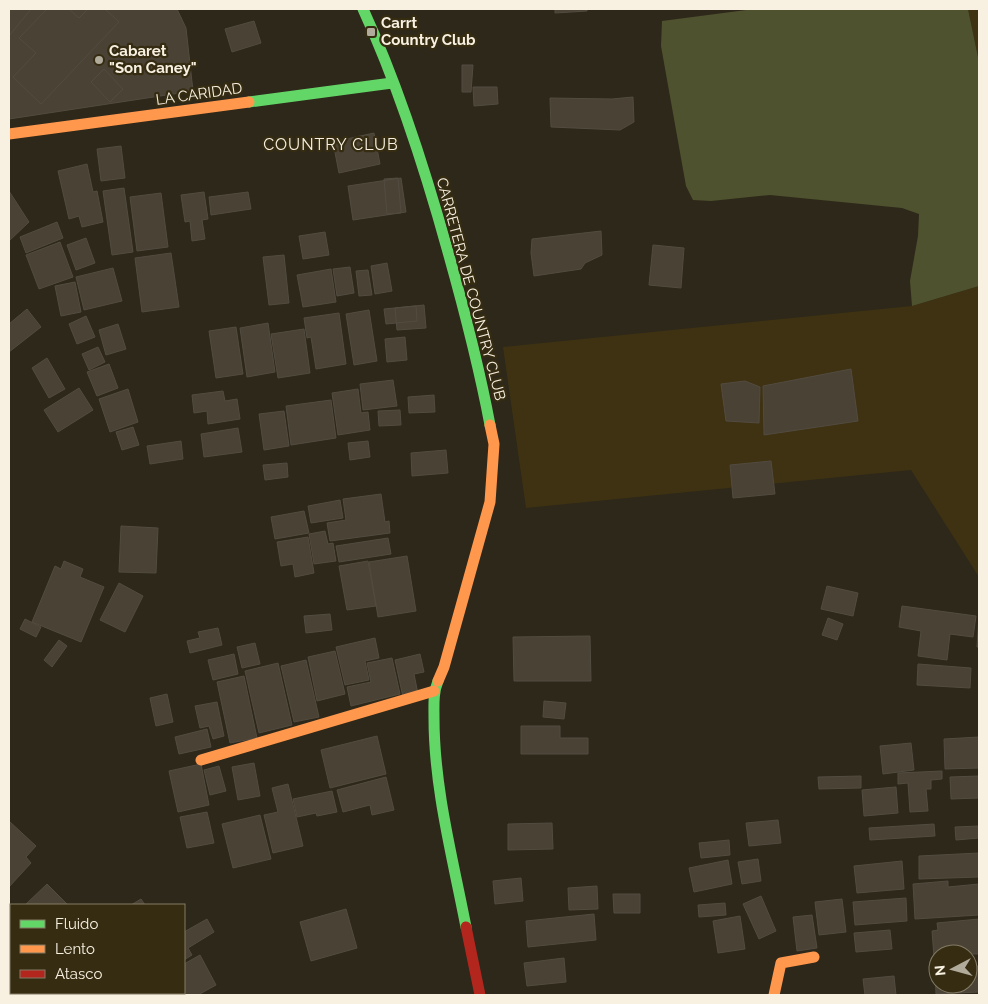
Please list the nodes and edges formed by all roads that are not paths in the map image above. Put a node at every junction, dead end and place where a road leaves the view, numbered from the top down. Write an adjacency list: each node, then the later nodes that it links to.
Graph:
1 (363, 9): 2 (street, CARRETERA DE COUNTRY CLUB)
2 (392, 83): 3 (street, LA CARIDAD); 4 (street, CARRETERA DE COUNTRY CLUB)
3 (9, 134)
4 (434, 691): 5 (street); 7 (street, CARRETERA DE COUNTRY CLUB)
5 (201, 760)
6 (814, 957): 8 (street)
7 (480, 995)
8 (774, 995)

